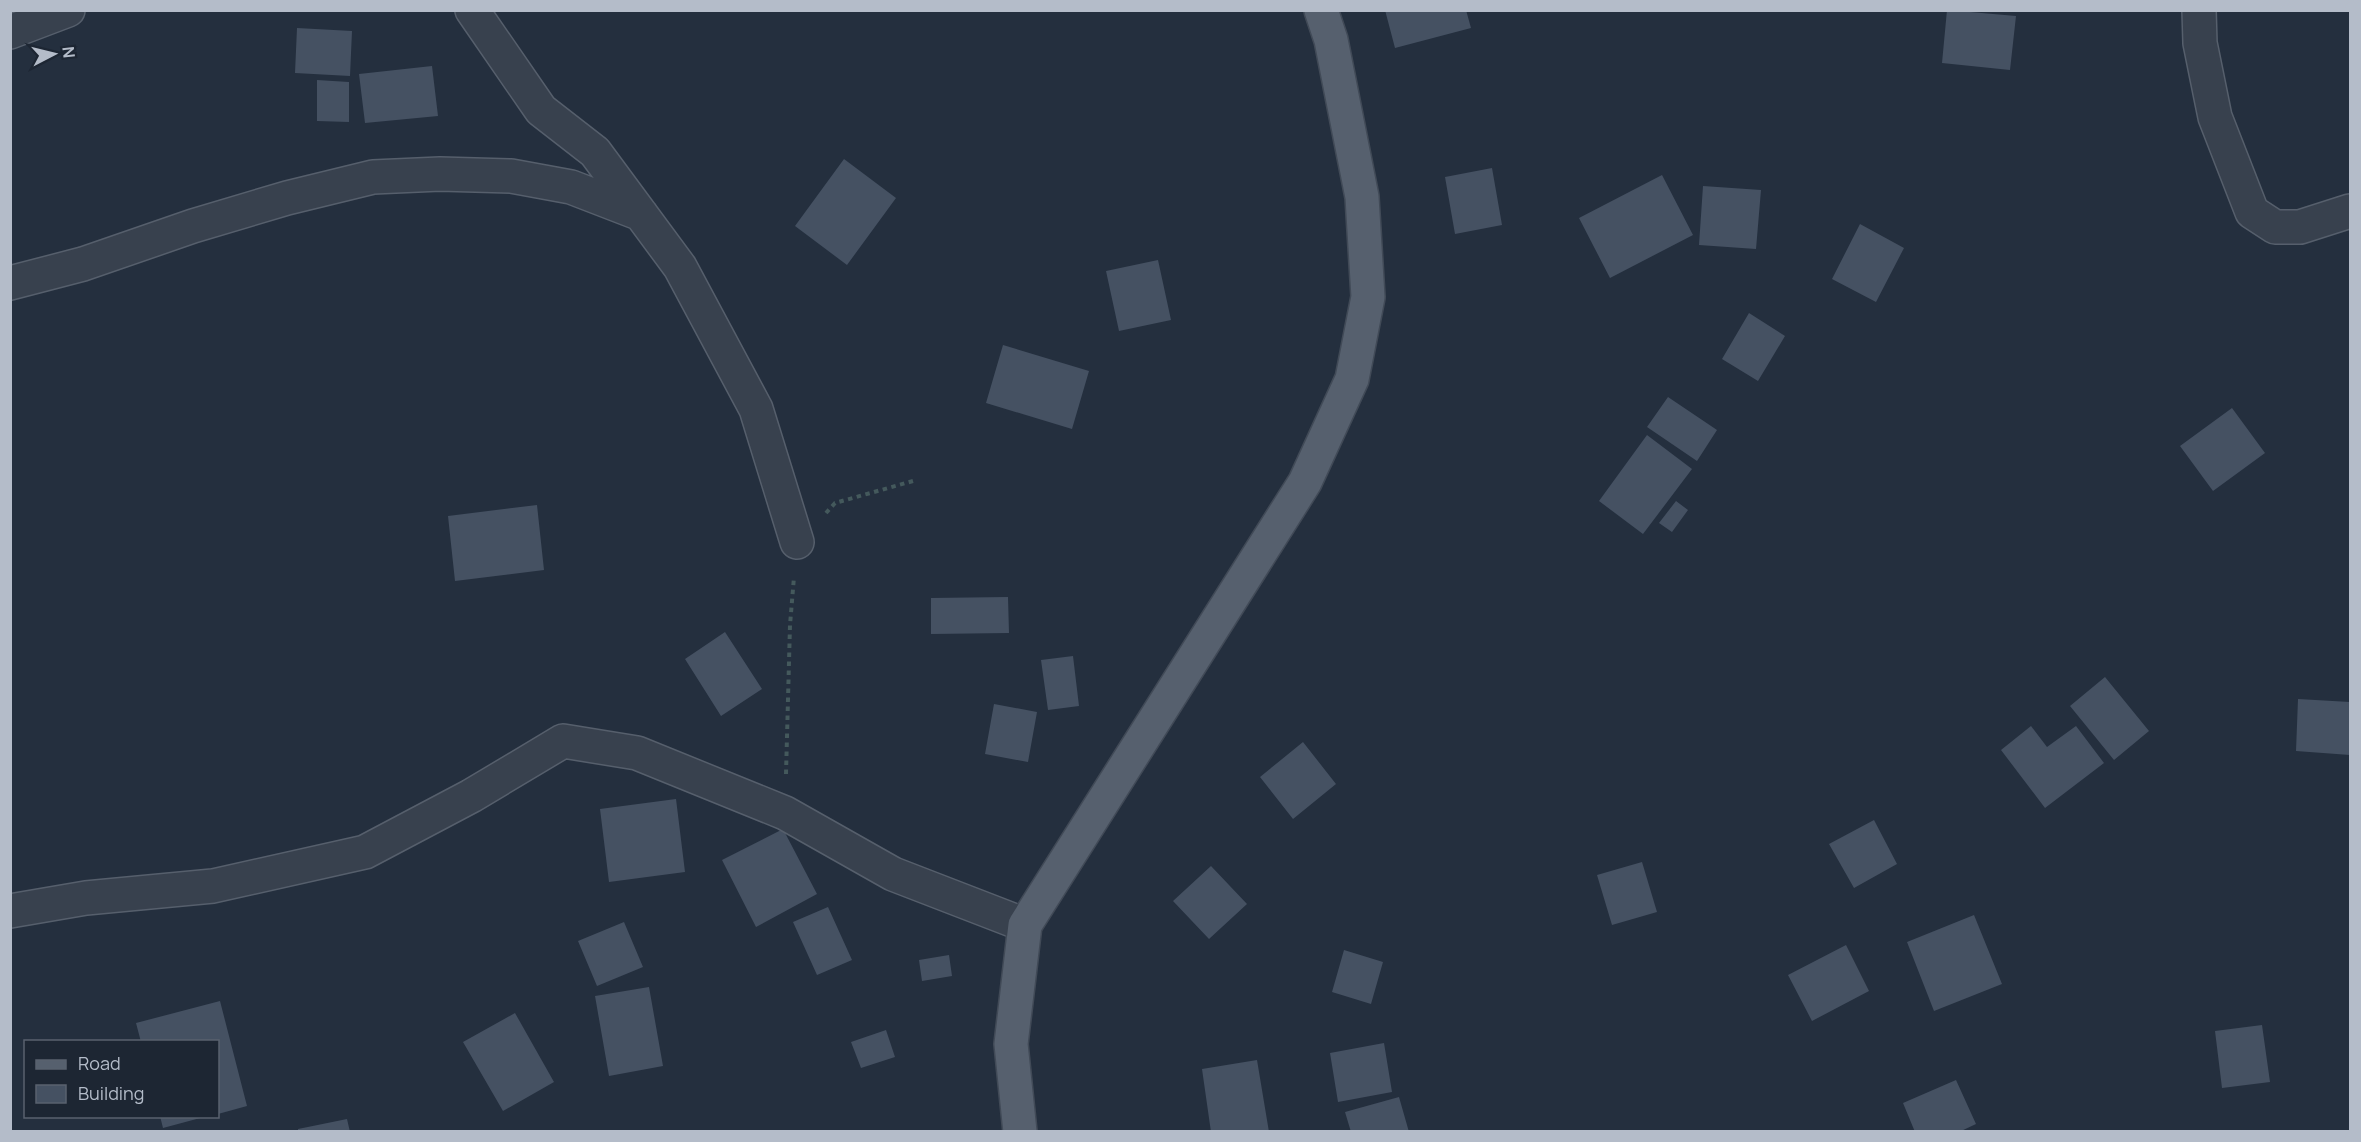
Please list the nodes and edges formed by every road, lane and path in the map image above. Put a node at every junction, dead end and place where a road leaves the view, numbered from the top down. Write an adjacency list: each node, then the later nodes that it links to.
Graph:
1 (68, 10): 5 (street)
2 (472, 10): 7 (street)
3 (1321, 10): 13 (main road)
4 (2199, 10): 6 (street)
5 (10, 33)
6 (2350, 211)
7 (641, 214): 8 (street); 10 (street)
8 (10, 283)
9 (913, 481): 10 (path)
10 (797, 542): 11 (path)
11 (785, 813): 12 (street); 13 (street)
12 (10, 911)
13 (1025, 925): 14 (main road)
14 (1020, 1131)

